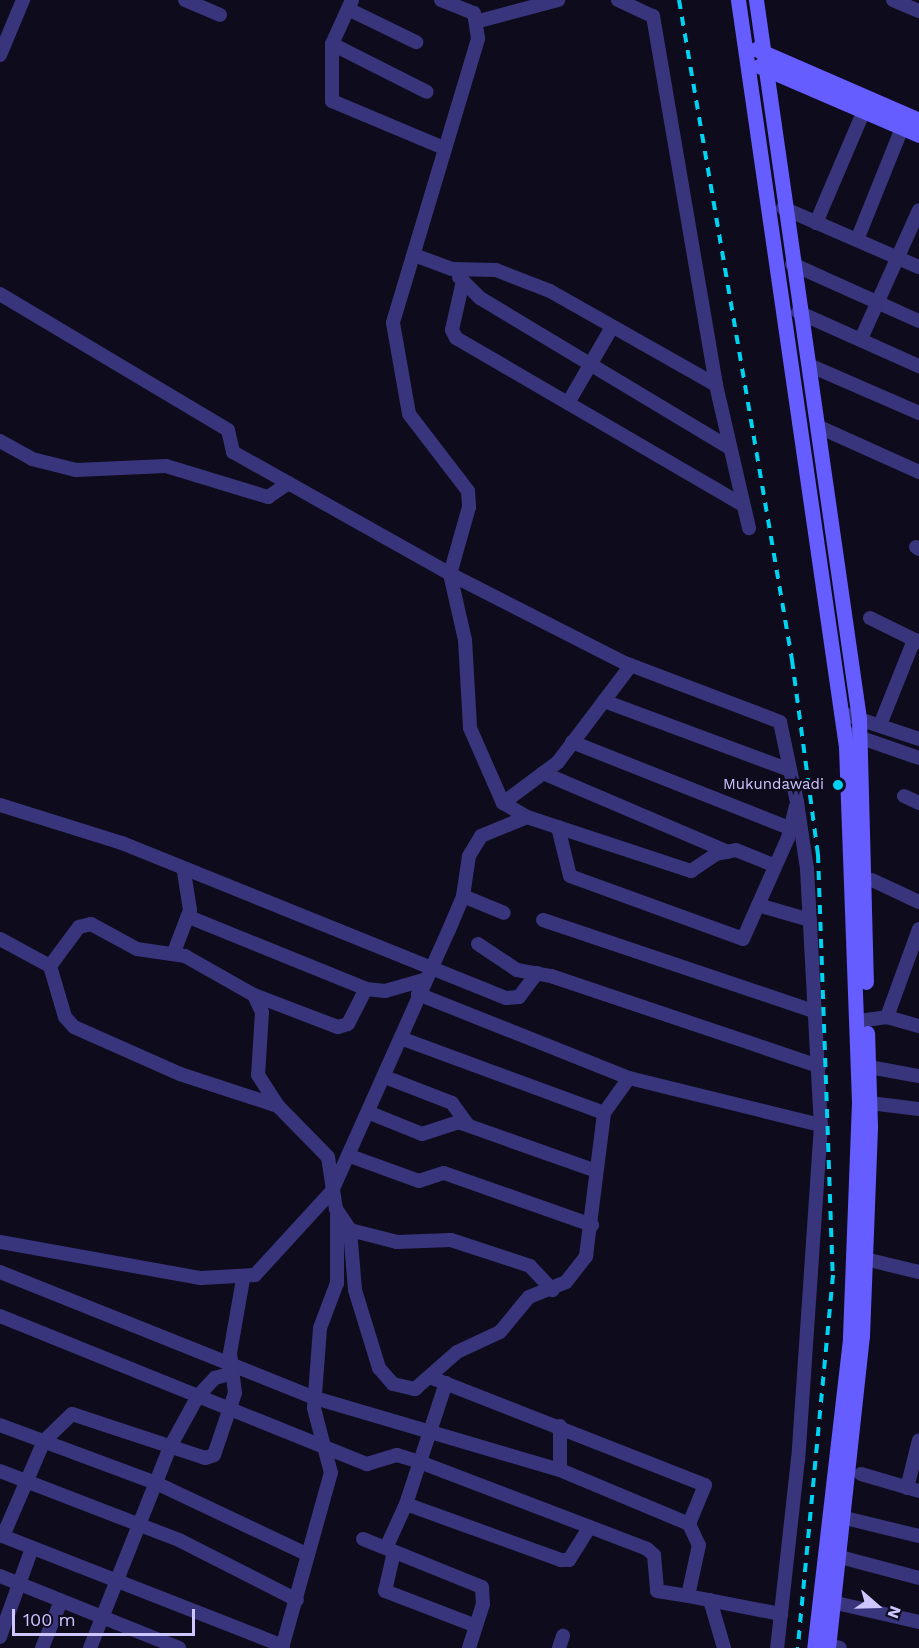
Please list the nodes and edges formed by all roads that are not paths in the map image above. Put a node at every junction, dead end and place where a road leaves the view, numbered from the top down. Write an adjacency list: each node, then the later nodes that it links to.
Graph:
1 (23, 0): 17 (street)
2 (185, 0): 11 (street)
3 (441, 0): 12 (street)
4 (558, 0): 12 (street)
5 (618, 0): 45 (street)
6 (738, 0): 14 (street)
7 (756, 0): 16 (street)
8 (893, 0): 10 (street)
9 (350, 5): 13 (street); 15 (street)
10 (914, 6)
11 (220, 15)
12 (479, 21): 25 (street)
13 (416, 42)
14 (743, 43): 16 (street); 18 (street)
15 (332, 44): 20 (street); 25 (street)
16 (763, 52): 19 (street); 21 (street)
17 (0, 55)
18 (744, 60): 19 (street); 60 (street)
19 (765, 69): 21 (street); 26 (street)
20 (426, 92)
21 (866, 106): 22 (street); 23 (street); 28 (street)
22 (919, 120)
23 (902, 128): 24 (street); 29 (street)
24 (919, 135)
25 (444, 148): 30 (street)
26 (783, 208): 28 (street); 32 (street)
27 (919, 210): 31 (street)
28 (816, 223): 29 (street)
29 (856, 240): 31 (street)
30 (414, 255): 34 (street); 55 (street)
31 (897, 258): 33 (street); 37 (street)
32 (792, 264): 37 (street); 38 (street)
33 (919, 267)
34 (452, 269): 35 (street); 40 (street)
35 (463, 281): 42 (street); 46 (street)
36 (0, 294): 52 (street)
37 (879, 303): 39 (street); 41 (street)
38 (798, 312): 41 (street); 43 (street)
39 (919, 321)
40 (612, 327): 42 (street); 45 (street)
41 (861, 339): 44 (street)
42 (592, 365): 46 (street); 50 (street)
43 (811, 366): 47 (street); 48 (street)
44 (919, 366)
45 (716, 385): 50 (street)
46 (567, 403): 53 (street)
47 (919, 413)
48 (819, 427): 51 (street); 61 (street)
49 (0, 441): 52 (street)
50 (728, 447): 53 (street)
51 (919, 472)
52 (289, 483): 55 (street)
53 (742, 505): 54 (street)
54 (748, 528)
55 (450, 574): 58 (street); 72 (street)
56 (870, 618): 57 (street)
57 (916, 641): 62 (street)
58 (631, 665): 59 (street); 68 (street)
59 (604, 701): 66 (street); 68 (street)
60 (841, 713): 61 (street); 63 (street)
61 (859, 718): 62 (street); 64 (street)
62 (880, 725): 65 (street)
63 (844, 732): 64 (street); 177 (street)
64 (861, 736): 67 (street); 101 (street)
65 (919, 739)
66 (573, 742): 69 (street); 77 (street)
67 (919, 758)
68 (790, 770): 71 (street)
69 (543, 773): 72 (street); 78 (street)
70 (904, 796): 73 (street)
71 (797, 802): 77 (street); 88 (street)
72 (503, 803): 75 (street)
73 (919, 803)
74 (0, 805): 80 (street)
75 (527, 817): 76 (street); 82 (street)
76 (558, 827): 78 (street); 84 (street)
77 (789, 828): 79 (street)
78 (728, 852): 79 (street)
79 (773, 865): 84 (street)
80 (184, 872): 86 (street); 95 (street)
81 (872, 880): 83 (street)
82 (463, 896): 85 (street); 95 (street)
83 (919, 902)
84 (758, 905): 88 (street)
85 (504, 913)
86 (189, 917): 92 (street); 96 (street)
87 (543, 920): 99 (street)
88 (810, 920): 99 (street)
89 (919, 928): 100 (street)
90 (0, 939): 93 (street)
91 (478, 944): 94 (street)
92 (174, 952): 93 (street); 98 (street)
93 (51, 966): 110 (street)
94 (537, 973): 95 (street); 104 (street)
95 (426, 974): 96 (street); 97 (street)
96 (366, 989): 98 (street)
97 (418, 994): 103 (street); 108 (street)
98 (254, 995): 110 (street)
99 (816, 1012): 104 (street)
100 (887, 1017): 101 (street); 102 (street)
101 (866, 1020): 105 (street)
102 (919, 1026)
103 (403, 1039): 107 (street); 113 (street)
104 (819, 1066): 115 (street)
105 (869, 1067): 106 (street); 109 (street)
106 (919, 1076)
107 (385, 1077): 112 (street); 114 (street)
108 (629, 1078): 113 (street); 115 (street)
109 (870, 1103): 111 (street); 123 (street)
110 (278, 1106): 118 (street)
111 (919, 1109)
112 (370, 1113): 114 (street); 116 (street)
113 (604, 1113): 117 (street)
114 (467, 1124): 117 (street)
115 (821, 1125): 171 (street)
116 (350, 1156): 118 (street); 120 (street)
117 (596, 1171): 120 (street)
118 (332, 1191): 119 (street); 126 (street)
119 (336, 1209): 121 (street); 133 (street)
120 (592, 1225): 127 (street)
121 (350, 1230): 127 (street); 130 (street)
122 (0, 1242): 126 (street)
123 (865, 1259): 125 (street); 151 (street)
124 (0, 1272): 129 (street)
125 (919, 1272)
126 (243, 1280): 129 (street)
127 (552, 1290): 130 (street)
128 (0, 1316): 132 (street)
129 (231, 1368): 132 (street); 133 (street); 134 (street)
130 (432, 1378): 131 (street)
131 (446, 1383): 136 (street); 137 (street)
132 (198, 1396): 134 (street); 140 (street)
133 (315, 1398): 137 (street); 141 (street)
134 (231, 1410): 140 (street); 141 (street)
135 (0, 1425): 139 (street)
136 (560, 1426): 144 (street); 152 (street)
137 (426, 1431): 143 (street); 144 (street)
138 (919, 1440): 142 (street)
139 (44, 1441): 140 (street); 147 (street); 148 (street)
140 (170, 1446): 148 (street)
141 (326, 1448): 143 (street); 160 (street)
142 (917, 1454): 149 (street)
143 (417, 1461): 150 (street); 154 (street)
144 (560, 1470): 152 (street)
145 (0, 1471): 147 (street)
146 (861, 1474): 149 (street)
147 (27, 1482): 153 (street); 155 (street)
148 (156, 1483): 153 (street); 160 (street)
149 (913, 1489)
150 (406, 1504): 154 (street); 159 (street)
151 (845, 1518): 156 (street); 161 (street)
152 (689, 1524): 166 (street)
153 (139, 1526): 165 (street); 168 (street)
154 (590, 1527): 166 (street)
155 (2, 1536): 158 (street)
156 (919, 1536)
157 (363, 1539): 159 (street)
158 (32, 1548): 164 (street); 165 (street)
159 (390, 1550): 174 (street); 174 (street)
160 (308, 1556): 168 (street)
161 (840, 1557): 163 (street); 170 (street)
162 (0, 1576): 164 (street)
163 (919, 1578)
164 (19, 1584): 167 (street); 175 (street)
165 (116, 1584): 172 (street); 176 (street)
166 (688, 1596): 169 (street)
167 (61, 1600): 172 (street); 178 (street)
168 (297, 1600): 176 (street)
169 (710, 1600): 171 (street); 182 (street)
170 (836, 1603): 173 (street); 177 (street)
171 (781, 1614): 183 (street)
172 (104, 1617): 179 (street); 180 (street)
173 (919, 1622)
174 (476, 1626): 181 (street)
175 (0, 1637)
176 (286, 1645)
177 (828, 1647)
178 (42, 1648)
179 (90, 1648)
180 (179, 1648)
181 (469, 1648)
182 (724, 1648)
183 (777, 1648)

